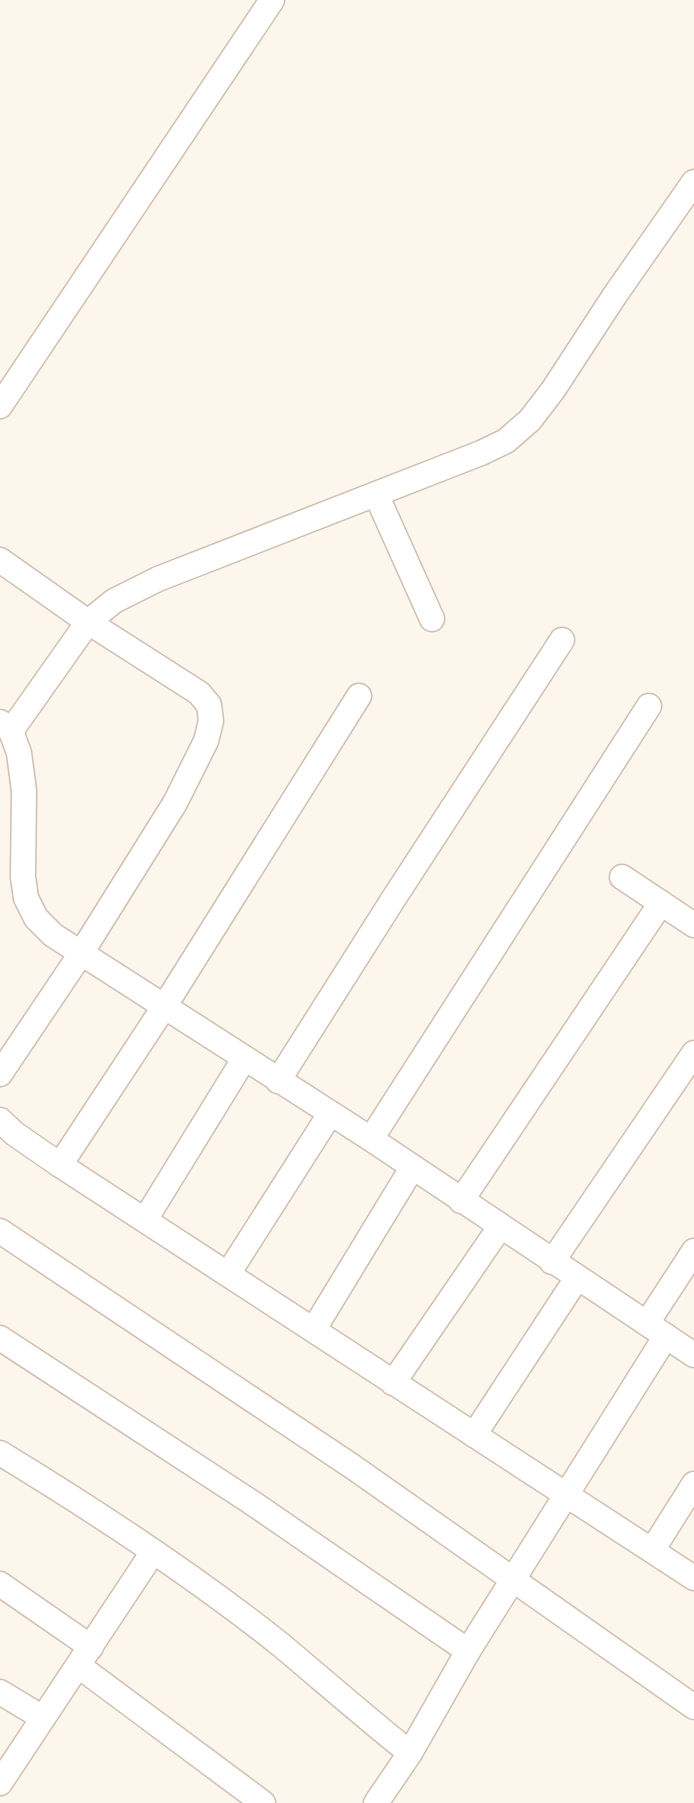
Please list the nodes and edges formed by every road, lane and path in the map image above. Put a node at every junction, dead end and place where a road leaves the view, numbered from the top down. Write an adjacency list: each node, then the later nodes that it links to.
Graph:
1 (272, 0): 3 (street)
2 (694, 182): 4 (street)
3 (0, 406)
4 (376, 494): 6 (street); 7 (street)
5 (0, 560): 7 (street)
6 (432, 619)
7 (88, 622): 11 (street); 15 (street)
8 (562, 640): 20 (street)
9 (359, 696): 16 (street)
10 (649, 706): 23 (street)
11 (5, 727): 15 (street)
12 (622, 877): 13 (street)
13 (661, 903): 14 (street); 26 (street)
14 (694, 925)
15 (80, 955): 16 (street); 19 (street)
16 (164, 1007): 18 (street); 24 (street)
17 (694, 1053): 31 (street)
18 (244, 1059): 20 (street); 27 (street)
19 (0, 1074)
20 (278, 1081): 21 (street)
21 (330, 1114): 23 (street); 32 (street)
22 (0, 1120): 24 (street)
23 (370, 1139): 25 (street)
24 (60, 1165): 27 (street)
25 (412, 1168): 26 (street); 34 (street)
26 (461, 1201): 28 (street)
27 (145, 1220): 32 (street)
28 (500, 1227): 31 (street); 38 (street)
29 (0, 1232): 46 (street)
30 (694, 1251): 35 (street)
31 (552, 1262): 33 (street)
32 (228, 1274): 34 (street)
33 (577, 1278): 35 (street); 39 (street)
34 (314, 1329): 38 (street)
35 (656, 1330): 37 (street); 42 (street)
36 (0, 1338): 48 (street)
37 (694, 1355)
38 (393, 1383): 39 (street)
39 (474, 1436): 42 (street)
40 (0, 1453): 44 (street)
41 (694, 1484): 43 (street)
42 (566, 1493): 43 (street); 46 (street)
43 (653, 1550): 45 (street)
44 (153, 1552): 49 (street); 53 (street)
45 (694, 1578)
46 (513, 1579): 48 (street); 51 (street)
47 (0, 1584): 49 (street)
48 (468, 1651): 53 (street)
49 (85, 1657): 52 (street); 55 (street)
50 (0, 1692): 52 (street)
51 (694, 1707)
52 (43, 1718): 54 (street)
53 (410, 1753): 56 (street)
54 (0, 1782)
55 (263, 1803)
56 (376, 1803)

